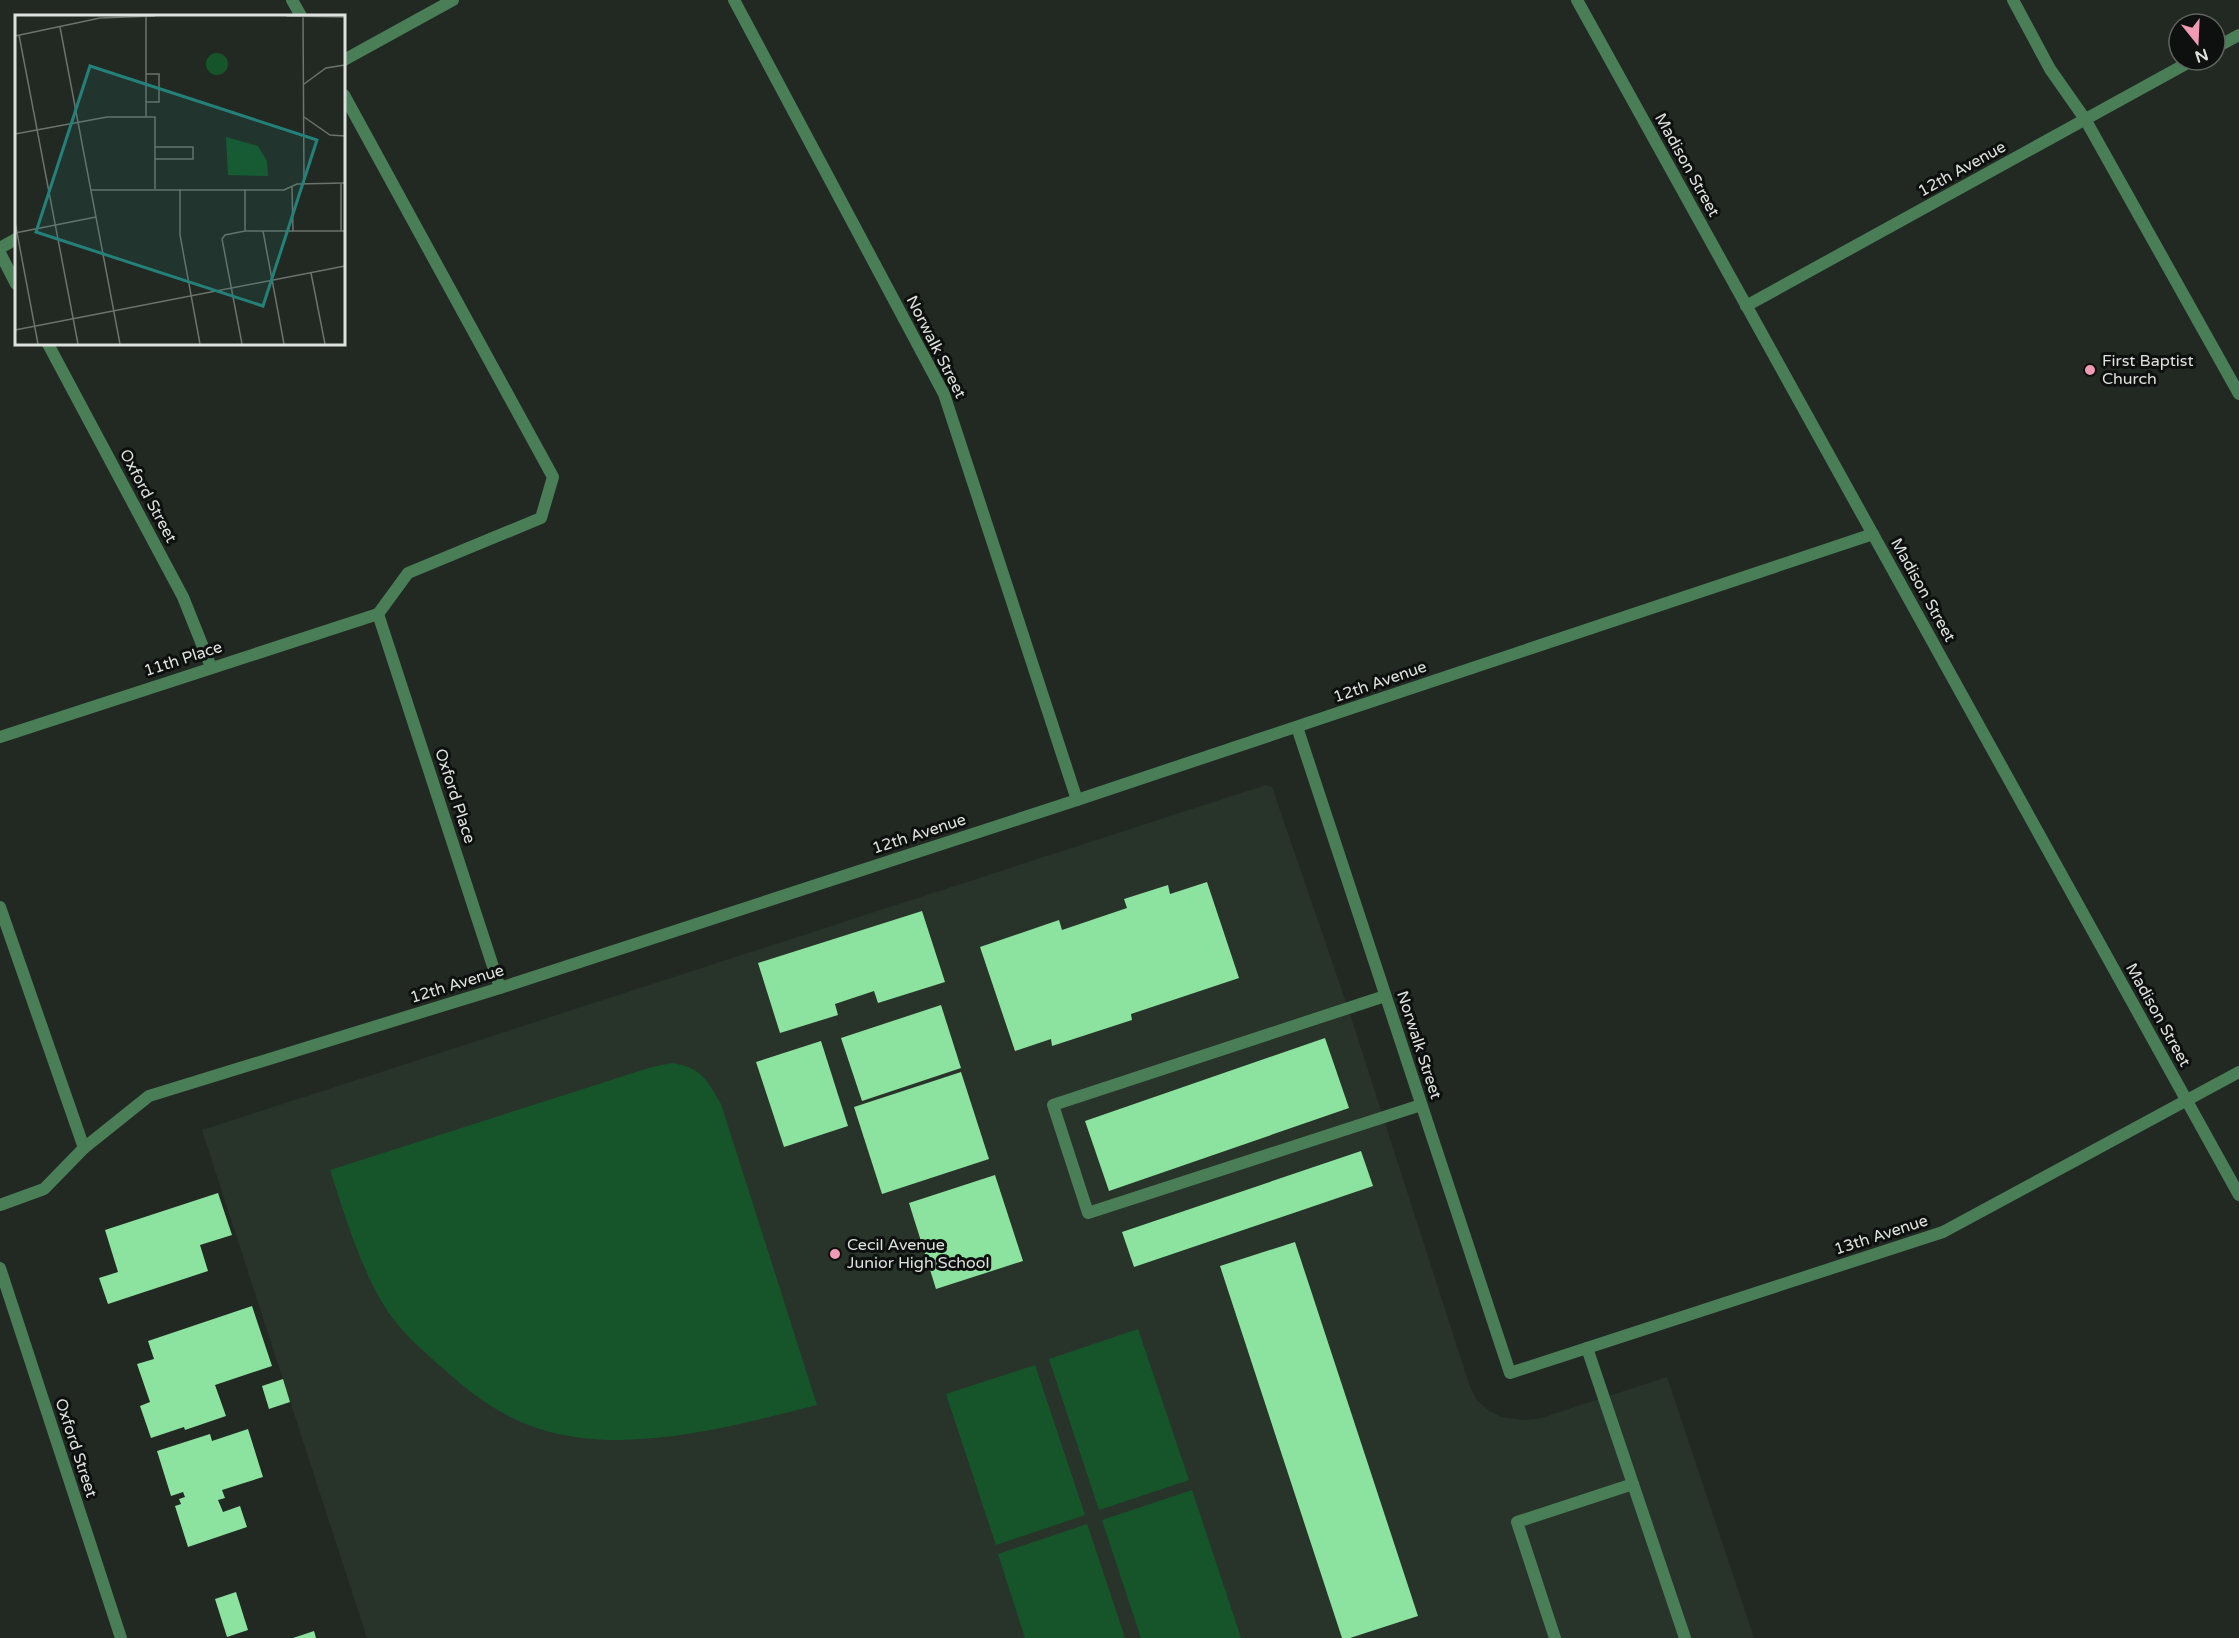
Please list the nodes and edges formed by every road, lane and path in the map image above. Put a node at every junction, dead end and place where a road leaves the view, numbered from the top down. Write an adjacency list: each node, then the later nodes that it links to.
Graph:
1 (292, 0): 6 (street)
2 (453, 0): 7 (street)
3 (734, 0): 23 (street, Norwalk Street)
4 (1577, 0): 15 (street, Madison Street)
5 (2013, 0): 10 (street)
6 (300, 15)
7 (345, 59)
8 (2171, 72): 10 (street, 12th Avenue)
9 (345, 96): 19 (street)
10 (2085, 119): 15 (street, 12th Avenue); 17 (street)
11 (15, 240): 12 (street)
12 (0, 248)
13 (0, 253): 14 (street)
14 (15, 282)
15 (1746, 306): 18 (street, Madison Street)
16 (49, 345): 20 (street, Oxford Street)
17 (2239, 394)
18 (1873, 534): 21 (street, 12th Avenue); 28 (street, Madison Street)
19 (378, 614): 20 (street, 11th Place); 25 (street, Oxford Place)
20 (212, 667): 22 (street, 11th Place)
21 (1297, 727): 23 (street, 12th Avenue); 26 (street, Norwalk Street)
22 (0, 737)
23 (1077, 800): 25 (street, 12th Avenue)
24 (0, 908): 30 (street)
25 (500, 988): 30 (street, 12th Avenue)
26 (1385, 996): 29 (street, Norwalk Street); 29 (street)
27 (2239, 1072): 28 (street, 13th Avenue)
28 (2187, 1100): 31 (street, Madison Street); 34 (street, 13th Avenue)
29 (1421, 1104): 35 (street, Norwalk Street)
30 (84, 1148): 32 (street, 12th Avenue)
31 (2239, 1196)
32 (0, 1204)
33 (0, 1268): 37 (street, Oxford Street)
34 (1587, 1348): 35 (street, 13th Avenue); 36 (street)
35 (1510, 1373)
36 (1633, 1484): 38 (street); 39 (street)
37 (120, 1638)
38 (1555, 1638)
39 (1684, 1638)

